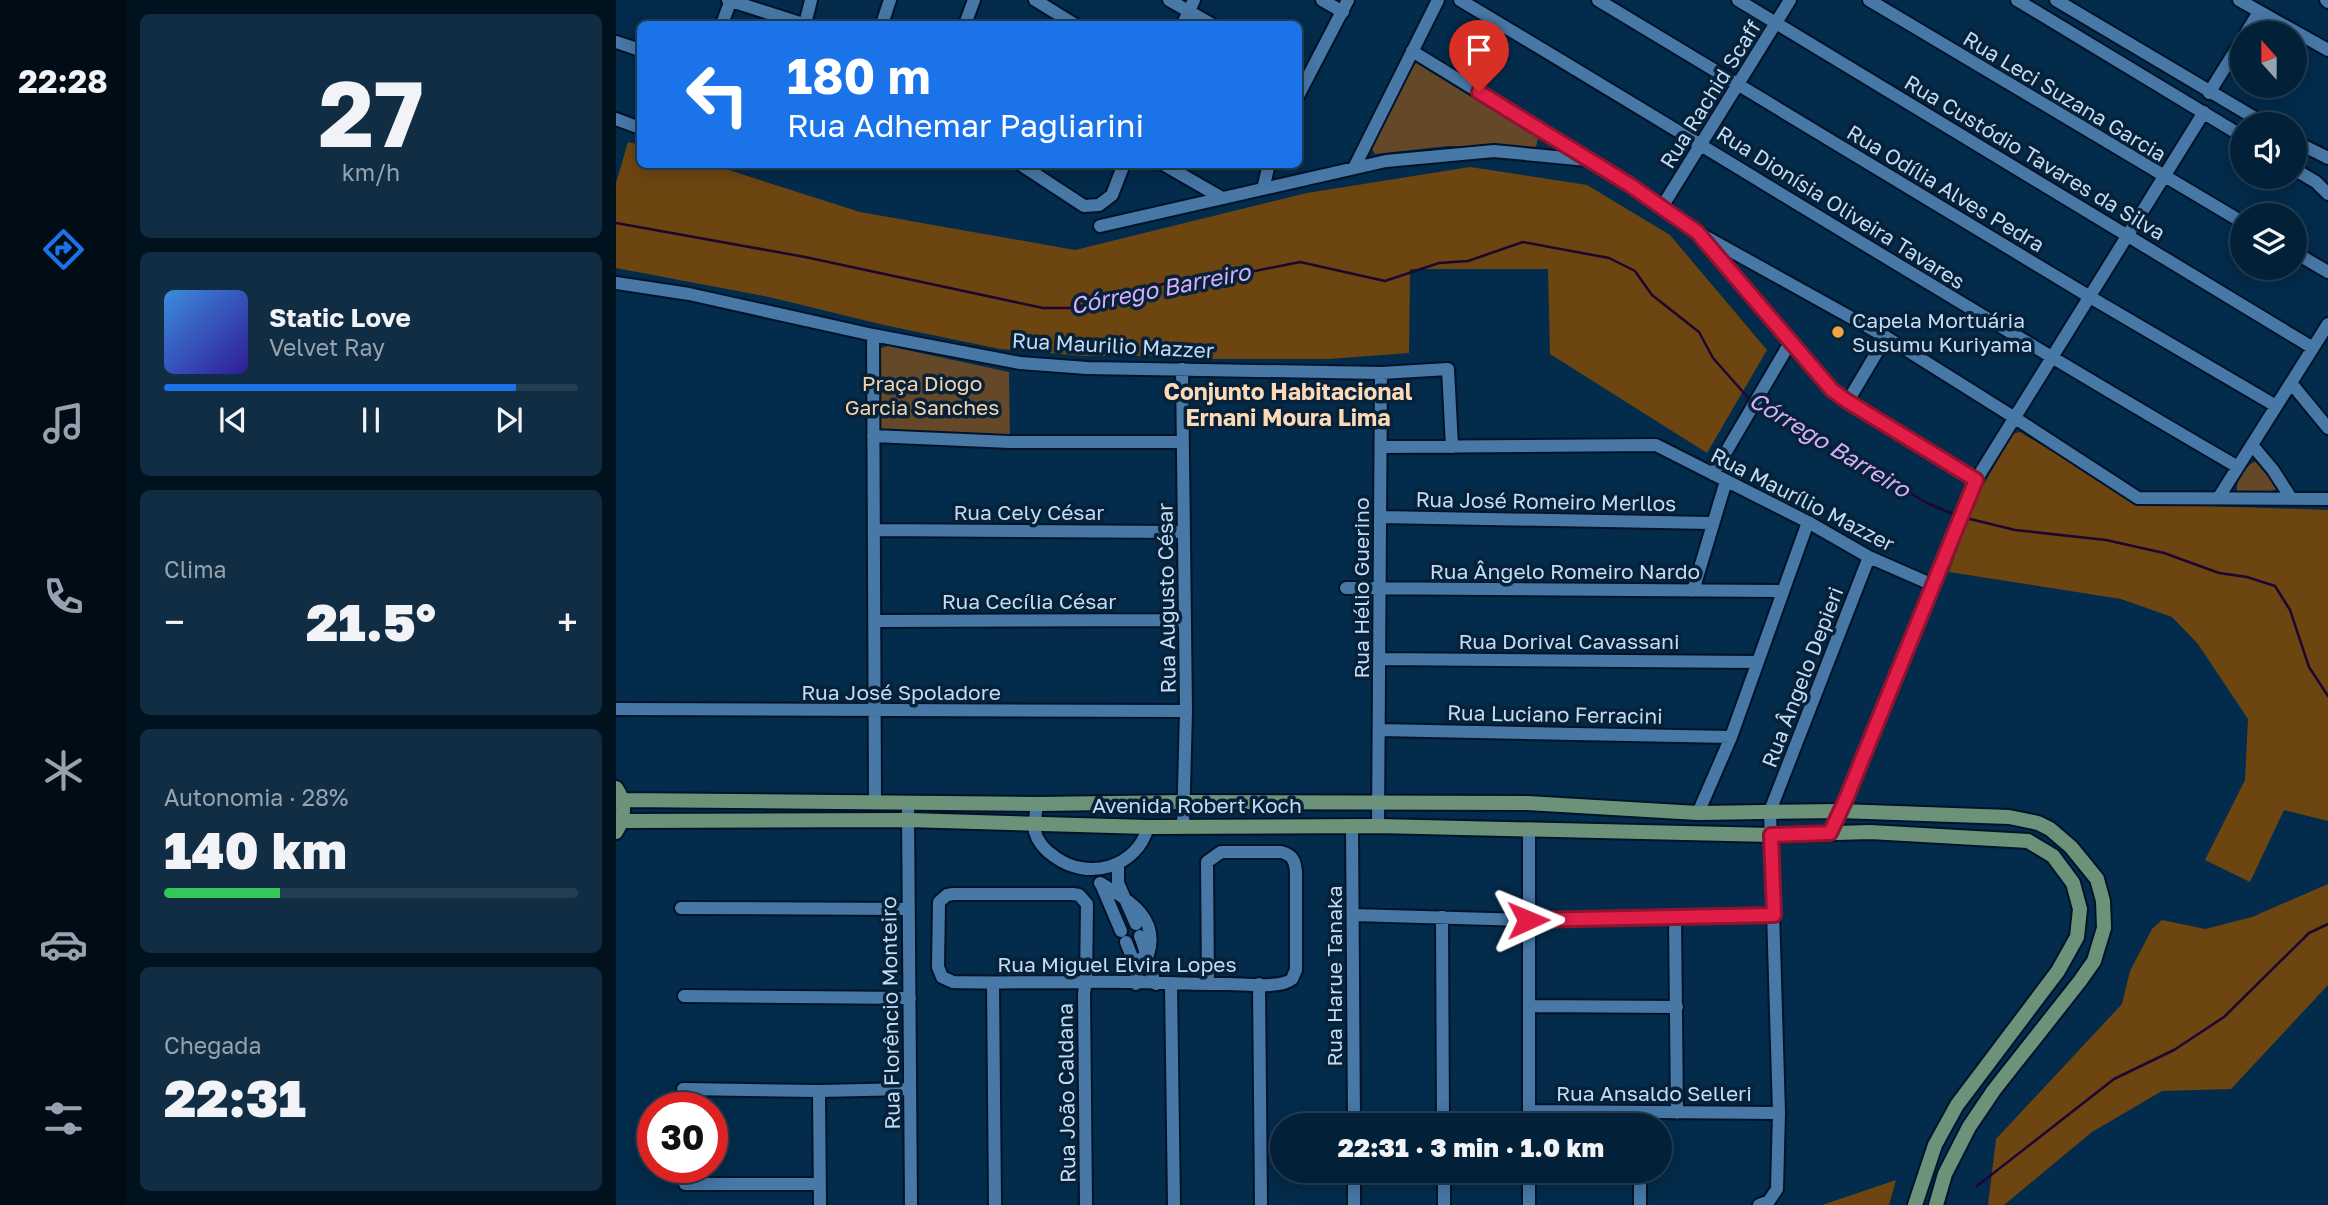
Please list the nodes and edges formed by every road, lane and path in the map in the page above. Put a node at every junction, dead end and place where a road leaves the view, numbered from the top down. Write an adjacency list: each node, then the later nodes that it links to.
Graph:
1 (730, 0): 21 (street); 22 (street)
2 (811, 0): 23 (street)
3 (890, 0): 24 (street)
4 (974, 0): 25 (street)
5 (1035, 0): 26 (street)
6 (1169, 0): 19 (street)
7 (1322, 0): 18 (street)
8 (1438, 0): 33 (street)
9 (1460, 0): 43 (street, Rua Dionísia Oliveira Tavares)
10 (1598, 0): 36 (street, Rua Odília Alves Pedra)
11 (1738, 0): 29 (street, Rua Custódio Tavares da Silva)
12 (1790, 0): 29 (street, Rua Rachid Scaff)
13 (1869, 0): 53 (street, Rua Leci Suzana Garcia)
14 (2017, 0): 17 (street)
15 (2056, 0): 37 (street)
16 (2239, 0): 20 (street)
17 (2034, 4): 38 (street)
18 (1345, 6): 35 (street)
19 (1189, 12): 27 (street)
20 (2259, 12): 28 (street); 32 (street)
21 (723, 21)
22 (795, 21)
23 (805, 21)
24 (883, 21)
25 (966, 21)
26 (1069, 21)
27 (1206, 21)
28 (2253, 21)
29 (1776, 23): 36 (street, Rua Rachid Scaff); 61 (street, Rua Custódio Tavares da Silva)
30 (616, 42): 31 (street)
31 (637, 49)
32 (2328, 50)
33 (1412, 51): 46 (street); 51 (street)
34 (2230, 59): 37 (street)
35 (1303, 76)
36 (1738, 84): 43 (street, Rua Rachid Scaff); 65 (street, Rua Odília Alves Pedra)
37 (2209, 93): 39 (street)
38 (2204, 112): 42 (street); 53 (street)
39 (2243, 112)
40 (616, 119): 41 (street)
41 (637, 127)
42 (2230, 128)
43 (1702, 144): 57 (street, Rua Rachid Scaff); 71 (street, Rua Dionísia Oliveira Tavares)
44 (2307, 148): 45 (street)
45 (2328, 158)
46 (1590, 160): 51 (street); 57 (street)
47 (1026, 168): 48 (street)
48 (1122, 168)
49 (1170, 168): 56 (street)
50 (1268, 168): 54 (street)
51 (1354, 168): 54 (street)
52 (2307, 177): 55 (street)
53 (2164, 178): 58 (street, Rua Leci Suzana Garcia); 61 (street)
54 (1263, 189): 56 (street)
55 (2328, 194)
56 (1222, 198): 59 (street)
57 (1662, 207): 60 (street)
58 (2230, 215)
59 (1100, 226)
60 (1697, 232): 68 (street); 69 (street)
61 (2128, 236): 65 (street); 70 (street, Rua Custódio Tavares da Silva)
62 (2307, 260): 63 (street)
63 (2328, 272)
64 (616, 283): 67 (street, Rua Maurilio Mazzer)
65 (2090, 297): 71 (street); 76 (street, Rua Odília Alves Pedra)
66 (2328, 324): 70 (street)
67 (873, 335): 72 (street, Rua Maurilio Mazzer); 79 (street)
68 (1886, 337): 75 (street); 77 (street)
69 (1791, 341): 75 (street); 85 (street)
70 (2313, 348): 74 (street)
71 (2052, 359): 77 (street); 84 (street, Rua Dionísia Oliveira Tavares)
72 (1182, 369): 73 (street, Rua Maurilio Mazzer); 80 (street, Rua Augusto César)
73 (1381, 373): 82 (street, Rua Hélio Guerino); 83 (street, Rua Maurilio Mazzer)
74 (2291, 383): 76 (street); 78 (street)
75 (1847, 401): 86 (street)
76 (2276, 406): 81 (street)
77 (2015, 418): 86 (street); 88 (street)
78 (2328, 428)
79 (873, 436): 80 (street); 94 (street)
80 (1183, 442): 95 (street, Rua Augusto César)
81 (2252, 445): 84 (street); 89 (street)
82 (1381, 447): 83 (street); 91 (street, Rua Hélio Guerino)
83 (1452, 447): 85 (street, Rua Maurílio Mazzer)
84 (2238, 467): 88 (street)
85 (1713, 474): 87 (street, Rua Maurílio Mazzer)
86 (1976, 480): 97 (street)
87 (1726, 481): 92 (street, Rua Maurílio Mazzer); 93 (street)
88 (2219, 498): 89 (street)
89 (2291, 498): 90 (street)
90 (2328, 499)
91 (1380, 517): 93 (street, Rua José Romeiro Merllos); 99 (street, Rua Hélio Guerino)
92 (1808, 522): 96 (street, Rua Maurílio Mazzer); 101 (street)
93 (1712, 523): 100 (street)
94 (874, 530): 95 (street, Rua Cely César); 103 (street)
95 (1184, 532): 102 (street, Rua Augusto César)
96 (1869, 557): 97 (street, Rua Maurílio Mazzer); 117 (street, Rua Ângelo Depieri)
97 (1933, 585): 118 (street)
98 (1346, 589): 99 (street, Rua Ângelo Romeiro Nardo)
99 (1380, 590): 100 (street, Rua Ângelo Romeiro Nardo); 104 (street, Rua Hélio Guerino)
100 (1693, 591): 101 (street, Rua Ângelo Romeiro Nardo)
101 (1783, 592): 105 (street)
102 (1185, 620): 103 (street, Rua Cecília César); 108 (street, Rua Augusto César)
103 (874, 621): 107 (street)
104 (1380, 659): 105 (street, Rua Dorival Cavassani); 109 (street, Rua Hélio Guerino)
105 (1758, 662): 110 (street)
106 (616, 709): 107 (street, Rua José Spoladore)
107 (874, 711): 108 (street, Rua José Spoladore); 112 (street)
108 (1186, 711): 114 (street, Rua Augusto César)
109 (1379, 730): 110 (street, Rua Luciano Ferracini); 115 (street, Rua Hélio Guerino)
110 (1731, 737): 119 (street)
111 (619, 794): 112 (main road, Avenida Robert Koch); 123 (main road)
112 (876, 801): 113 (main road, Avenida Robert Koch)
113 (908, 802): 116 (main road, Avenida Robert Koch); 120 (street, Rua Florêncio Monteiro)
114 (1185, 802): 115 (main road, Avenida Robert Koch); 116 (main road, Avenida Robert Koch); 125 (street, Rua Augusto César)
115 (1378, 803): 119 (main road, Avenida Robert Koch); 126 (street, Rua Hélio Guerino)
116 (1037, 804): 121 (street)
117 (1770, 811): 118 (main road, Avenida Robert Koch); 119 (main road, Avenida Robert Koch); 129 (street)
118 (1840, 811): 128 (street); 183 (main road, Avenida Robert Koch)
119 (1698, 813)
120 (908, 820): 121 (main road, Avenida Robert Koch); 123 (main road, Avenida Robert Koch); 135 (street, Rua Florêncio Monteiro)
121 (1035, 825): 124 (main road, Avenida Robert Koch); 131 (street)
122 (1352, 826): 125 (main road, Avenida Robert Koch); 126 (main road, Avenida Robert Koch); 136 (street, Rua Harue Tanaka)
123 (619, 827)
124 (1149, 827): 125 (main road, Avenida Robert Koch); 130 (street)
125 (1183, 827)
126 (1378, 827): 127 (main road, Avenida Robert Koch)
127 (1529, 830): 129 (main road, Avenida Robert Koch); 140 (street)
128 (1830, 833): 129 (main road, Avenida Robert Koch); 182 (main road, Avenida Robert Koch)
129 (1771, 835): 137 (street)
130 (1118, 864): 131 (street); 133 (street)
131 (1086, 870): 132 (street)
132 (1100, 883): 133 (street); 142 (street)
133 (1124, 898): 141 (street); 141 (street)
134 (681, 908): 135 (street)
135 (908, 909): 152 (street, Rua Florêncio Monteiro)
136 (1353, 915): 138 (street); 159 (street, Rua Harue Tanaka)
137 (1774, 915): 139 (street); 164 (street)
138 (1442, 917): 140 (street); 160 (street)
139 (1675, 917): 140 (street); 154 (street)
140 (1528, 920): 153 (street)
141 (1148, 955): 142 (street); 147 (street)
142 (1134, 962): 146 (street)
143 (942, 977): 144 (street, Rua João Caldana); 145 (street, Rua Miguel Elvira Lopes)
144 (1086, 982): 145 (street, Rua Miguel Elvira Lopes); 146 (street, Rua Miguel Elvira Lopes); 174 (street, Rua João Caldana)
145 (993, 983): 173 (street)
146 (1136, 984): 147 (street, Rua Miguel Elvira Lopes)
147 (1156, 984): 148 (street, Rua Miguel Elvira Lopes)
148 (1171, 984): 149 (street, Rua Miguel Elvira Lopes); 175 (street)
149 (1208, 984): 150 (street, Rua Miguel Elvira Lopes); 150 (street, Rua Miguel Elvira Lopes)
150 (1259, 984): 176 (street)
151 (684, 996): 152 (street)
152 (910, 998): 156 (street, Rua Florêncio Monteiro)
153 (1530, 1006): 154 (street); 158 (street)
154 (1677, 1007): 162 (street)
155 (683, 1089): 157 (street)
156 (910, 1089): 157 (street); 172 (street, Rua Florêncio Monteiro)
157 (819, 1091): 170 (street)
158 (1530, 1111): 161 (street, Rua Ansaldo Selleri)
159 (1354, 1113)
160 (1443, 1113)
161 (1557, 1113)
162 (1677, 1113): 163 (street, Rua Ansaldo Selleri); 164 (street, Rua Ansaldo Selleri)
163 (1672, 1114)
164 (1779, 1114): 181 (street)
165 (1354, 1183): 177 (street)
166 (1444, 1183): 178 (street)
167 (1529, 1183): 179 (street)
168 (1640, 1183): 180 (street)
169 (685, 1184): 170 (street)
170 (820, 1184): 171 (street)
171 (820, 1205)
172 (911, 1205)
173 (995, 1205)
174 (1086, 1205)
175 (1174, 1205)
176 (1261, 1205)
177 (1354, 1205)
178 (1444, 1205)
179 (1529, 1205)
180 (1640, 1205)
181 (1759, 1205)
182 (1915, 1205)
183 (1936, 1205)

